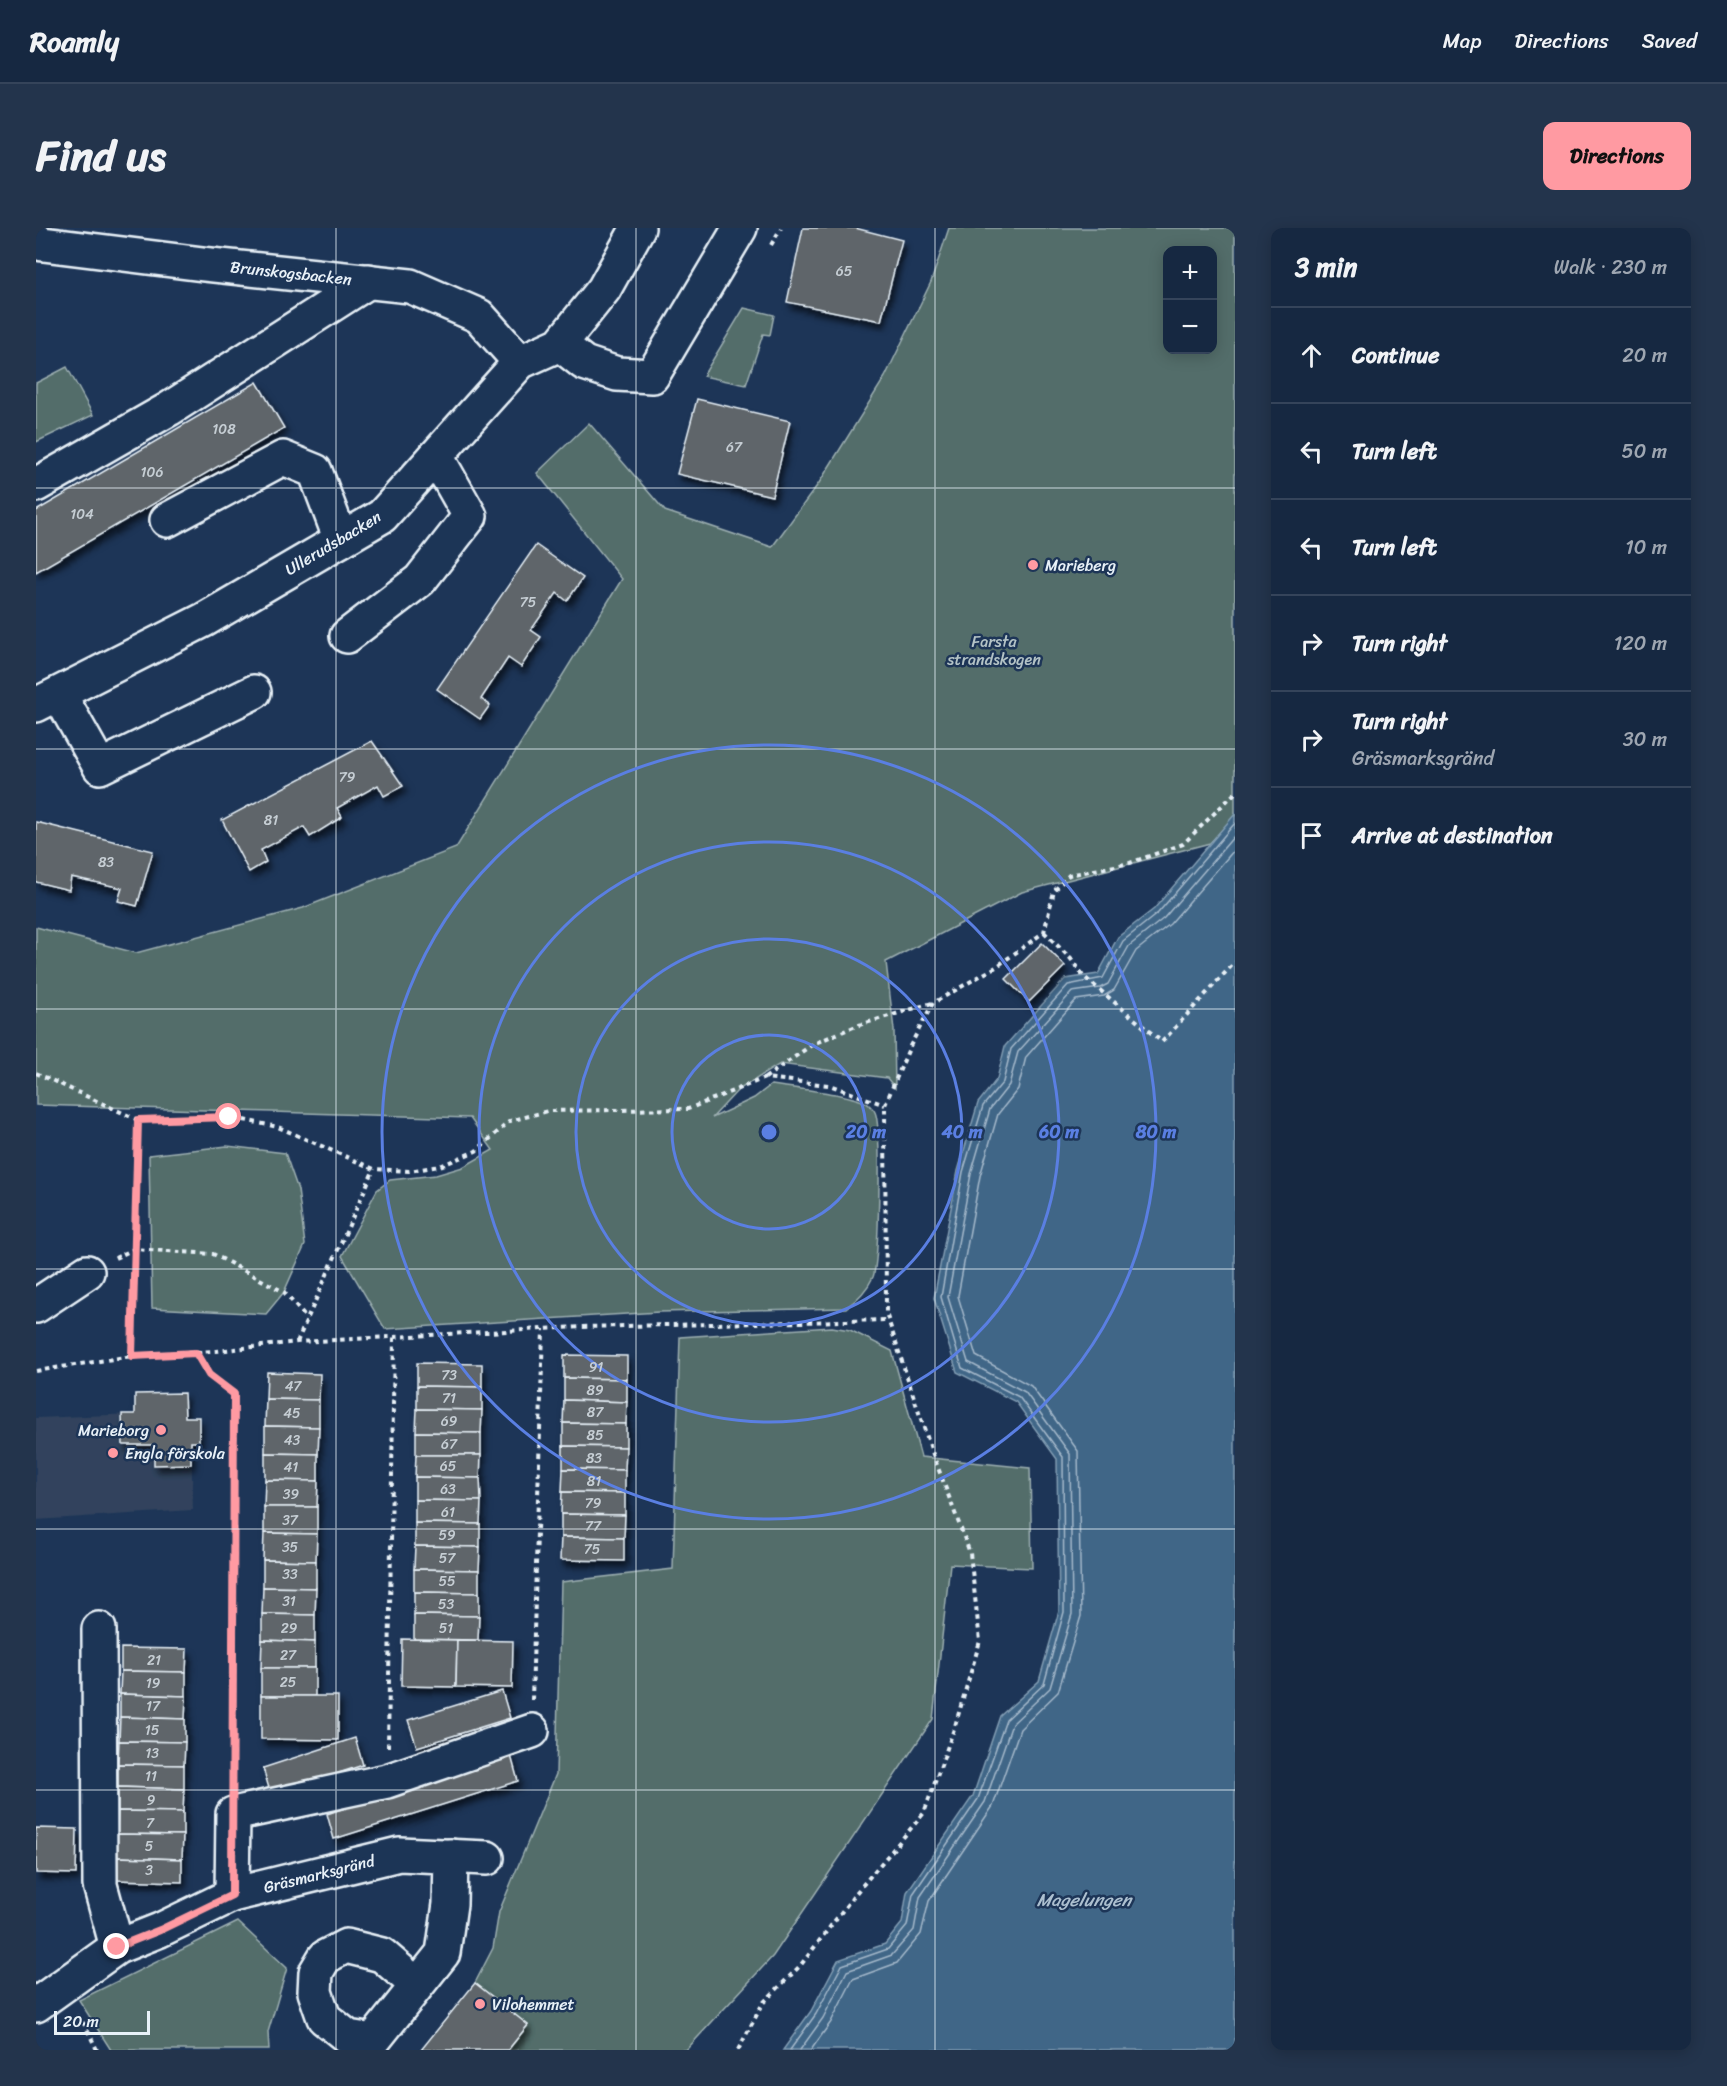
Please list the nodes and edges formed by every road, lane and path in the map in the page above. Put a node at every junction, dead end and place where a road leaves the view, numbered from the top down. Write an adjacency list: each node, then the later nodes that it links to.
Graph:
1 (638, 228): 5 (street, Ullerudsbacken)
2 (740, 228): 5 (street)
3 (36, 241): 4 (street, Brunskogsbacken)
4 (369, 281): 6 (street, Brunskogsbacken); 8 (street)
5 (560, 344): 6 (street, Ullerudsbacken)
6 (520, 362): 7 (street, Ullerudsbacken)
7 (436, 456): 10 (street, Ullerudsbacken); 11 (street)
8 (36, 485)
9 (167, 520): 10 (street)
10 (341, 540): 13 (street, Ullerudsbacken)
11 (347, 636)
12 (254, 692): 13 (street)
13 (48, 699)
14 (1235, 794): 15 (path)
15 (1044, 932): 16 (path); 17 (path)
16 (1235, 962)
17 (933, 1003): 19 (path); 20 (path)
18 (36, 1072): 21 (path)
19 (765, 1078): 20 (path); 22 (path)
20 (885, 1105): 27 (path)
21 (138, 1120): 22 (path); 23 (path)
22 (374, 1169): 26 (path)
23 (134, 1249): 24 (path); 26 (path); 32 (path)
24 (87, 1272): 25 (street)
25 (36, 1306)
26 (307, 1319): 30 (path)
27 (888, 1320): 28 (path); 46 (path)
28 (543, 1329): 29 (path); 35 (path)
29 (394, 1337): 30 (path); 36 (path)
30 (297, 1342): 31 (path)
31 (196, 1353): 32 (path); 37 (path)
32 (132, 1356): 33 (path)
33 (36, 1371)
34 (99, 1629): 41 (street)
35 (532, 1731): 36 (street)
36 (387, 1780): 37 (street)
37 (233, 1814): 40 (street)
38 (451, 1856): 39 (street, Gräsmarksgränd); 40 (street, Gräsmarksgränd); 42 (street)
39 (487, 1858)
40 (232, 1895): 41 (street, Gräsmarksgränd)
41 (117, 1947): 43 (street, Gräsmarksgränd)
42 (417, 1985)
43 (36, 2005)
44 (85, 2025): 45 (path)
45 (97, 2050)
46 (738, 2050)

